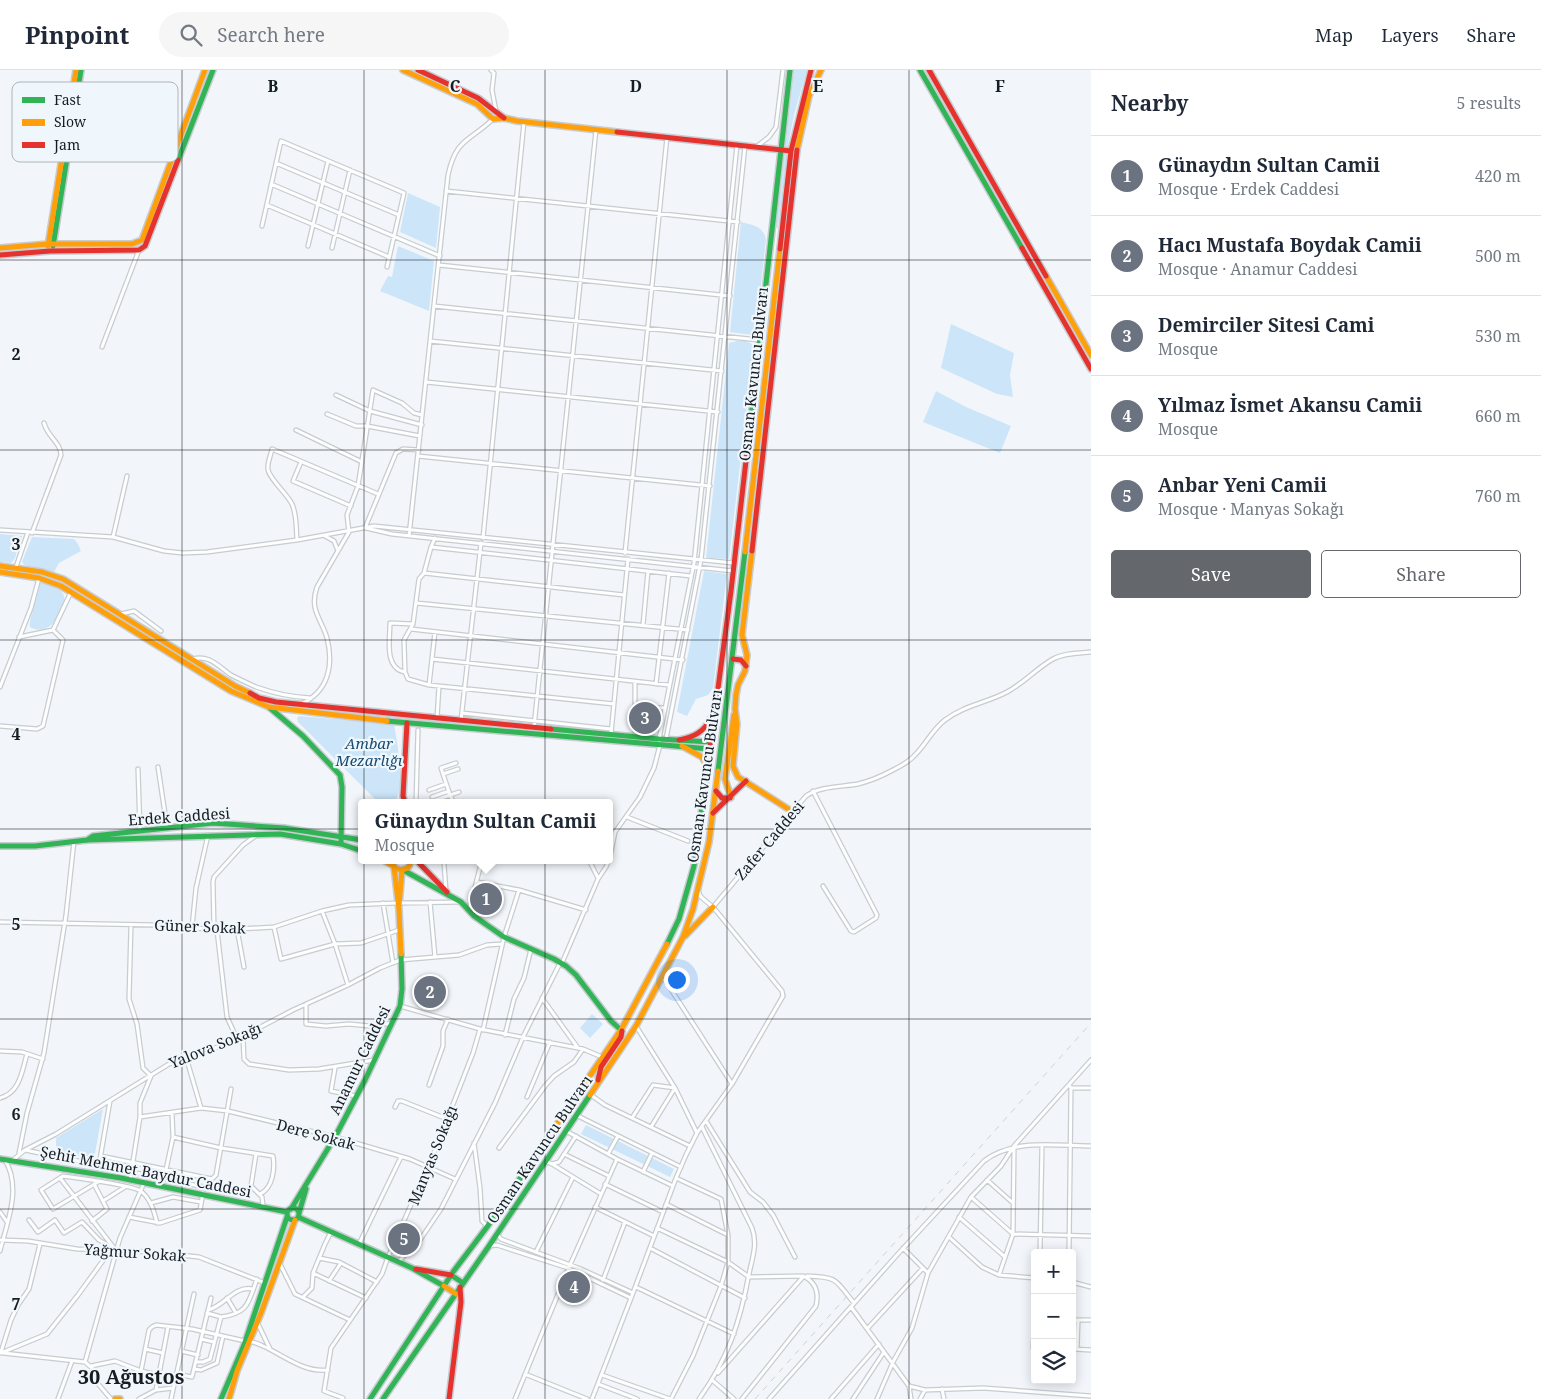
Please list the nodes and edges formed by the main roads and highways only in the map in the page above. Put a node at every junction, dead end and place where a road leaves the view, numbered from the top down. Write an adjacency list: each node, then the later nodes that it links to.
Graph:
1 (205, 70): 11 (main road)
2 (213, 70): 20 (main road)
3 (404, 70): 10 (main road)
4 (418, 70): 10 (main road)
5 (790, 70): 12 (main road, Osman Kavuncu Bulvarı)
6 (811, 70): 13 (main road, Osman Kavuncu Bulvarı)
7 (821, 70): 17 (main road)
8 (920, 70): 23 (main road)
9 (929, 70): 22 (main road)
10 (504, 118): 12 (main road)
11 (178, 143)
12 (781, 150): 13 (main road); 33 (main road, Osman Kavuncu Bulvarı)
13 (791, 151): 17 (main road, Osman Kavuncu Bulvarı)
14 (63, 162): 18 (main road)
15 (65, 162): 18 (main road)
16 (171, 162): 18 (main road)
17 (790, 180): 24 (main road, Osman Kavuncu Bulvarı)
18 (51, 244): 19 (main road); 20 (main road)
19 (0, 248)
20 (50, 251): 21 (main road)
21 (0, 255)
22 (1091, 354)
23 (1091, 369)
24 (759, 458): 27 (main road); 28 (main road, Osman Kavuncu Bulvarı)
25 (0, 566): 31 (main road)
26 (0, 572): 32 (main road)
27 (747, 655): 29 (main road); 30 (main road)
28 (734, 659): 29 (main road); 37 (main road, Osman Kavuncu Bulvarı)
29 (741, 660): 30 (main road)
30 (746, 666): 34 (main road)
31 (299, 705): 35 (main road); 39 (main road)
32 (269, 707): 35 (main road); 52 (main road)
33 (714, 709): 38 (main road, Osman Kavuncu Bulvarı); 40 (main road)
34 (735, 709): 44 (main road); 47 (main road)
35 (292, 711): 36 (main road)
36 (407, 723): 39 (main road); 46 (main road)
37 (723, 738): 38 (main road); 41 (main road, Osman Kavuncu Bulvarı)
38 (711, 740): 40 (main road); 41 (main road); 42 (main road, Osman Kavuncu Bulvarı)
39 (659, 742): 40 (main road); 40 (main road)
40 (680, 743): 42 (main road); 43 (main road)
41 (720, 746): 42 (main road); 45 (main road, Osman Kavuncu Bulvarı)
42 (710, 749): 43 (main road, Osman Kavuncu Bulvarı)
43 (708, 767): 66 (main road, Osman Kavuncu Bulvarı)
44 (746, 782): 47 (main road); 50 (main road)
45 (715, 791): 47 (main road); 51 (main road, Osman Kavuncu Bulvarı)
46 (403, 796): 48 (main road); 49 (main road)
47 (731, 798): 51 (main road)
48 (402, 799)
49 (404, 799)
50 (793, 812)
51 (712, 813): 65 (main road, Osman Kavuncu Bulvarı)
52 (341, 836): 53 (main road, Erdek Caddesi); 54 (main road, Erdek Caddesi); 55 (main road)
53 (358, 839)
54 (86, 840): 55 (main road, Erdek Caddesi); 56 (main road, Erdek Caddesi)
55 (341, 844): 57 (main road, Erdek Caddesi)
56 (0, 846)
57 (358, 850)
58 (392, 864): 61 (main road); 63 (main road)
59 (410, 864): 61 (main road)
60 (420, 864): 62 (main road)
61 (403, 870): 62 (main road); 63 (main road)
62 (452, 897): 66 (main road)
63 (399, 903): 69 (main road, Anamur Caddesi)
64 (713, 908): 65 (main road)
65 (683, 937): 67 (main road, Osman Kavuncu Bulvarı)
66 (621, 1030): 67 (main road); 73 (main road, Osman Kavuncu Bulvarı)
67 (597, 1084): 74 (main road, Osman Kavuncu Bulvarı)
68 (2, 1159): 70 (main road, Şehit Mehmet Baydur Caddesi)
69 (308, 1183): 70 (main road); 71 (main road)
70 (289, 1212): 71 (main road); 71 (main road); 77 (main road)
71 (297, 1217): 72 (main road); 77 (main road)
72 (412, 1268): 73 (main road); 75 (main road)
73 (451, 1275): 74 (main road); 75 (main road, Osman Kavuncu Bulvarı)
74 (462, 1285): 76 (main road, Osman Kavuncu Bulvarı); 84 (main road)
75 (444, 1286): 76 (main road); 82 (main road, Osman Kavuncu Bulvarı)
76 (456, 1294): 83 (main road, Osman Kavuncu Bulvarı)
77 (248, 1341): 80 (main road); 81 (main road)
78 (113, 1399): 79 (main road)
79 (120, 1399)
80 (221, 1399)
81 (229, 1399)
82 (370, 1399)
83 (383, 1399)
84 (449, 1399)

